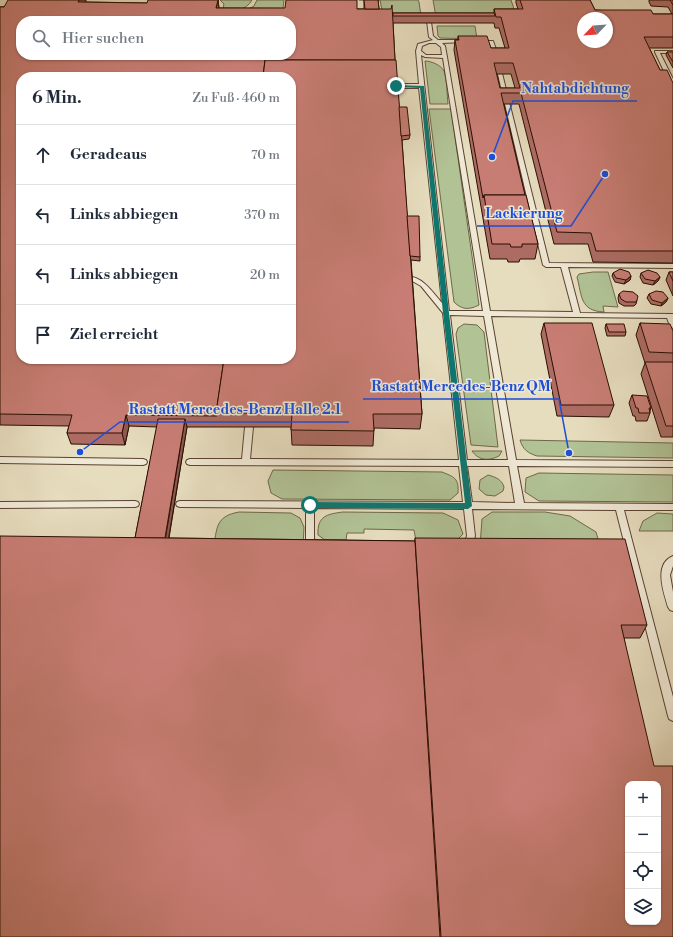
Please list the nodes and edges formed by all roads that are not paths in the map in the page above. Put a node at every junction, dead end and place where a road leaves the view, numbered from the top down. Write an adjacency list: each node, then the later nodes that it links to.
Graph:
1 (429, 22): 2 (lane)
2 (436, 41): 3 (lane); 5 (lane); 9 (lane)
3 (418, 51): 5 (lane); 8 (lane)
4 (673, 52): 6 (lane)
5 (445, 57): 13 (lane)
6 (673, 84)
7 (396, 86): 8 (lane)
8 (422, 86): 12 (lane)
9 (564, 265): 10 (lane); 14 (lane)
10 (673, 266)
11 (410, 278): 12 (lane)
12 (446, 313): 13 (lane); 22 (lane)
13 (487, 314): 14 (lane); 23 (lane)
14 (577, 315): 15 (lane)
15 (671, 316): 16 (lane)
16 (673, 326)
17 (249, 428): 21 (lane)
18 (0, 460): 19 (lane)
19 (143, 462)
20 (190, 462): 21 (lane)
21 (246, 463): 22 (lane)
22 (464, 463): 23 (lane); 29 (lane)
23 (514, 464): 24 (lane); 30 (lane)
24 (673, 464)
25 (135, 504): 27 (lane)
26 (180, 504): 28 (lane)
27 (0, 505)
28 (310, 505): 29 (lane); 33 (lane)
29 (468, 506): 30 (lane); 34 (lane)
30 (520, 506): 31 (lane)
31 (619, 507): 32 (lane); 37 (lane)
32 (673, 507)
33 (328, 546)
34 (458, 547)
35 (673, 560): 36 (lane)
36 (673, 607)
37 (673, 716)

